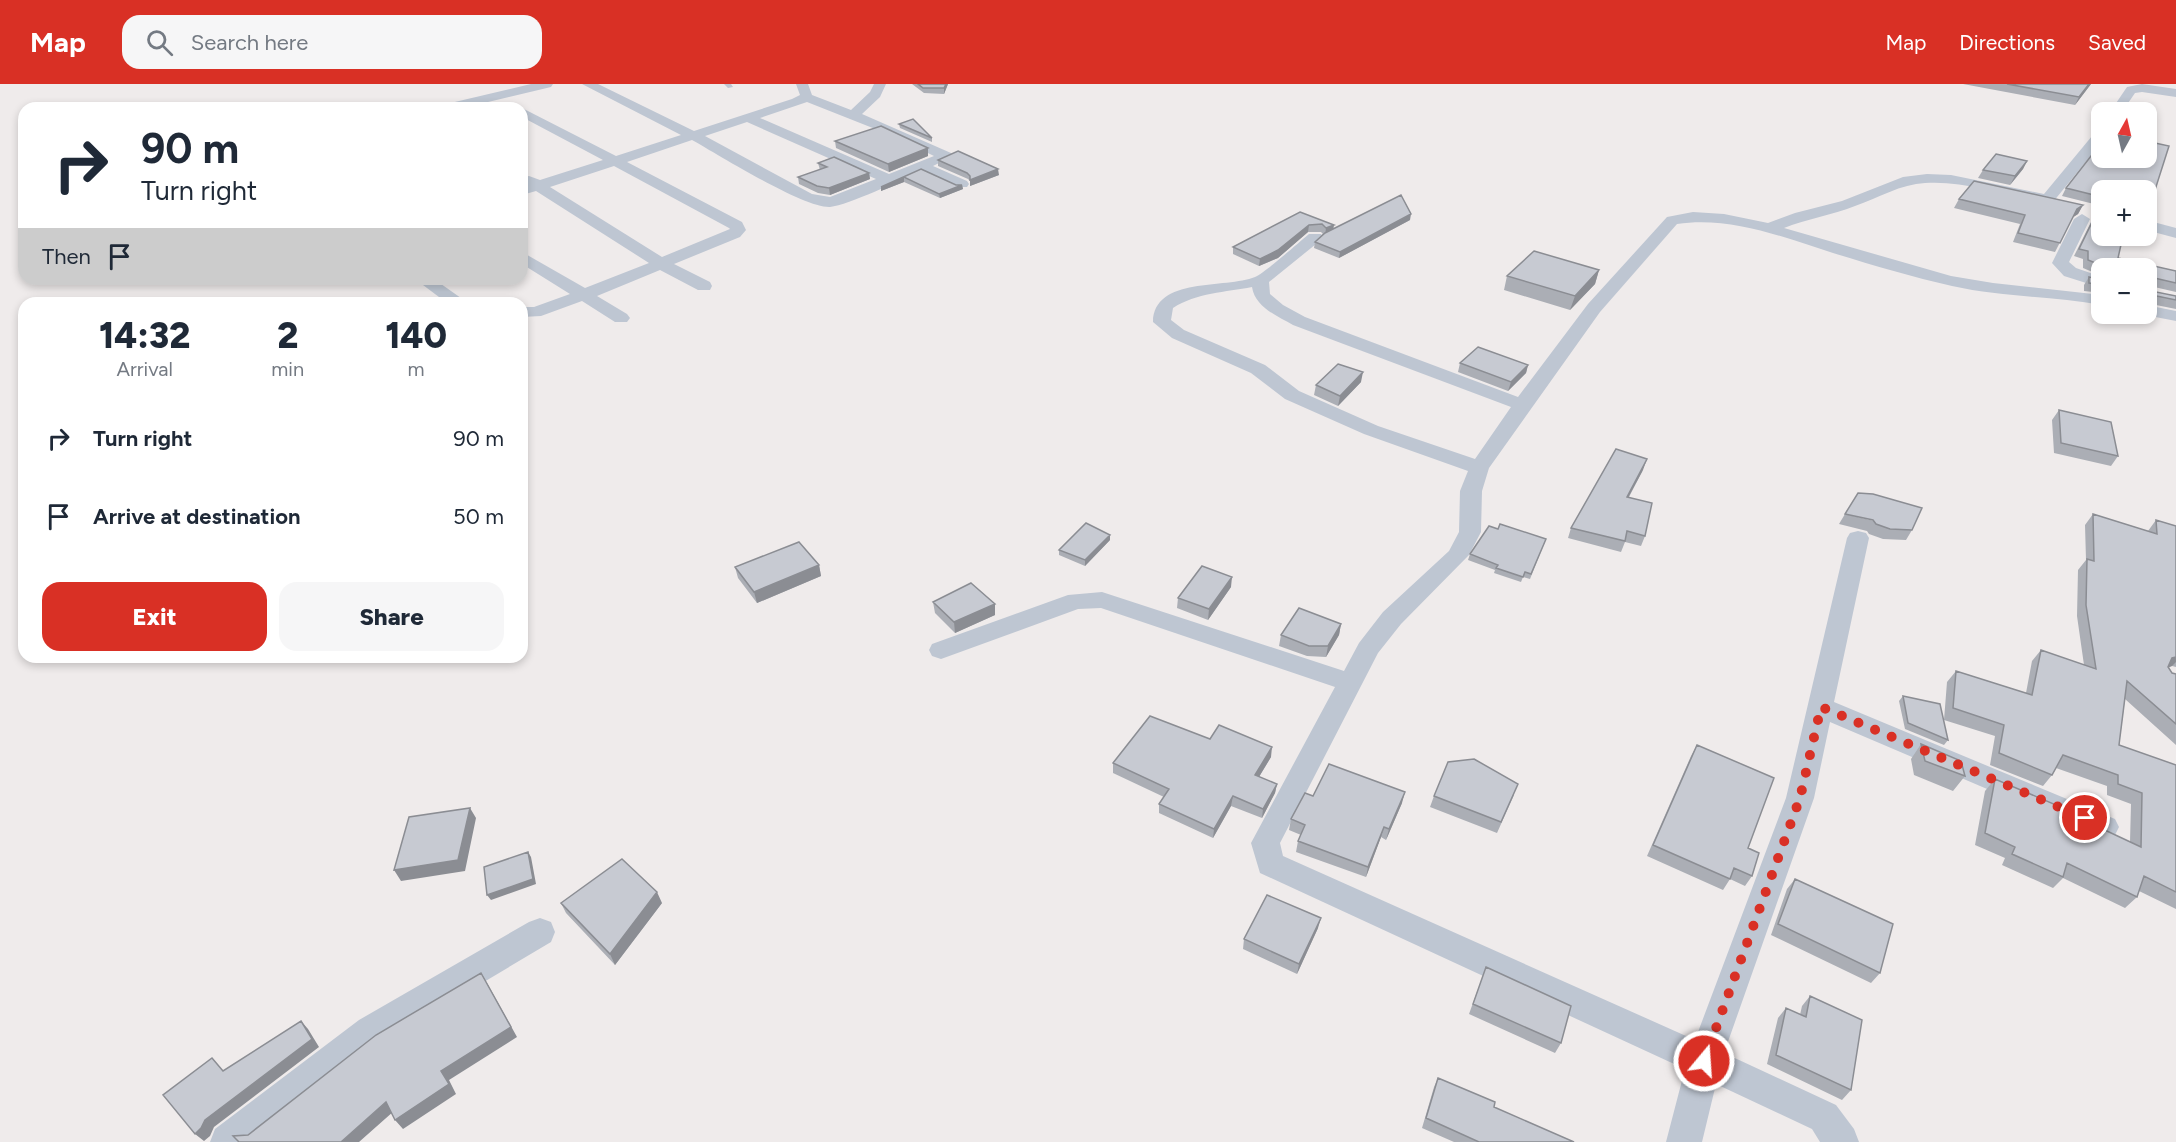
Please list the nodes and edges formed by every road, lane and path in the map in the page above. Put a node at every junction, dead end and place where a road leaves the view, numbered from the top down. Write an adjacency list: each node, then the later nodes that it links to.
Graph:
1 (547, 84): 7 (street)
2 (588, 84): 14 (street)
3 (880, 84): 12 (street)
4 (2139, 86): 6 (street); 10 (street)
5 (804, 90): 12 (street); 13 (street)
6 (2176, 93)
7 (492, 96): 8 (street); 9 (street)
8 (470, 102)
9 (504, 102)
10 (2123, 102)
11 (528, 115): 16 (street)
12 (853, 115): 17 (street)
13 (748, 118): 14 (street); 18 (street)
14 (694, 136): 16 (street); 18 (street)
15 (2091, 146): 23 (street)
16 (612, 161): 21 (street); 29 (street)
17 (921, 166): 18 (street); 20 (street)
18 (886, 178)
19 (528, 180): 21 (street)
20 (962, 184)
21 (539, 185): 22 (street); 29 (street)
22 (528, 189)
23 (2048, 199): 24 (street); 30 (street)
24 (1769, 228): 36 (street); 41 (street)
25 (2157, 228): 26 (street)
26 (2176, 233)
27 (1315, 237): 31 (street)
28 (528, 261): 34 (street)
29 (662, 264): 33 (street); 34 (street)
30 (2091, 279)
31 (1260, 281): 41 (street); 42 (street)
32 (432, 285): 35 (street)
33 (704, 286)
34 (582, 295): 37 (street); 40 (street)
35 (450, 297)
36 (2091, 297)
37 (528, 312)
38 (2157, 312): 39 (street)
39 (2176, 316)
40 (621, 318)
41 (1521, 405): 42 (street)
42 (1479, 468): 45 (street)
43 (1858, 538): 46 (street)
44 (941, 650): 45 (street)
45 (1349, 682): 49 (street)
46 (1821, 707): 47 (street); 49 (street)
47 (2105, 827)
48 (540, 932): 50 (street)
49 (1704, 1061): 51 (street); 52 (street)
50 (228, 1142)
51 (1684, 1142)
52 (1841, 1142)

